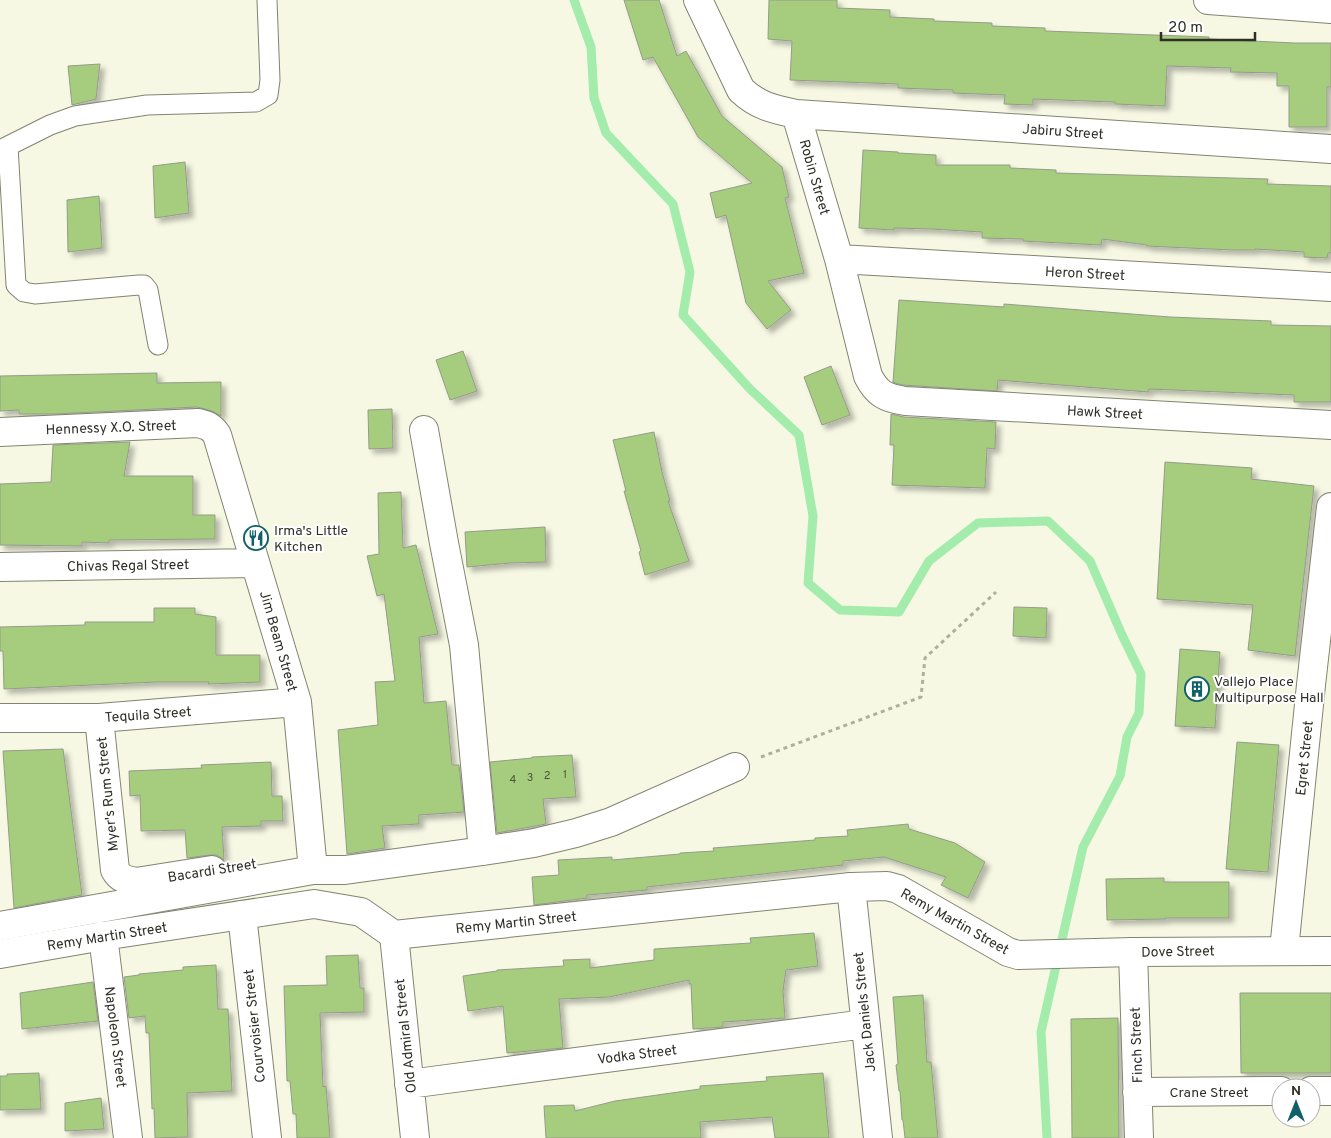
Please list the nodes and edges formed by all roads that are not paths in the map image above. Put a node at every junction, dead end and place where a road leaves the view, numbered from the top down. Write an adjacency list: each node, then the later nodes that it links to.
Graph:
1 (267, 0): 6 (lane)
2 (698, 0): 5 (street)
3 (1208, 0): 4 (street)
4 (1331, 9)
5 (796, 114): 7 (street, Jabiru Street); 8 (street, Robin Street)
6 (4, 148): 10 (lane)
7 (1331, 148)
8 (839, 260): 9 (street, Heron Street); 11 (street, Robin Street)
9 (1331, 287)
10 (158, 345)
11 (880, 393): 12 (street, Hawk Street)
12 (1331, 425)
13 (424, 430): 23 (street)
14 (0, 432): 15 (street, Hennessy X.O. Street)
15 (216, 435): 17 (street, Jim Beam Street)
16 (1331, 507): 31 (street, Egret Street)
17 (255, 563): 18 (street, Chivas Regal Street); 19 (street, Jim Beam Street)
18 (0, 567)
19 (297, 702): 21 (street, Tequila Street); 24 (street, Jim Beam Street)
20 (0, 718): 21 (street, Tequila Street)
21 (99, 718): 25 (street, Myer's Rum Street)
22 (734, 767): 23 (street)
23 (483, 851): 24 (street)
24 (313, 862): 25 (street, Bacardi Street); 28 (street)
25 (115, 870)
26 (851, 887): 29 (street, Remy Martin Street); 35 (street, Remy Martin Street); 36 (street, Jack Daniels Street)
27 (242, 915): 29 (street, Remy Martin Street); 30 (street, Remy Martin Street); 41 (street, Courvoisier Street)
28 (0, 926)
29 (394, 935): 37 (street, Old Admiral Street)
30 (103, 936): 34 (street, Remy Martin Street); 40 (street, Napoleon Street)
31 (1284, 950): 32 (street, Dove Street); 33 (street, Dove Street)
32 (1331, 950)
33 (1133, 952): 35 (street, Dove Street); 38 (street, Finch Street)
34 (0, 954)
35 (1025, 954)
36 (865, 1024): 37 (street, Vodka Street); 43 (street, Jack Daniels Street)
37 (409, 1084): 42 (street, Old Admiral Street)
38 (1137, 1092): 39 (street, Crane Street); 44 (street, Finch Street)
39 (1271, 1092)
40 (128, 1138)
41 (267, 1138)
42 (415, 1138)
43 (878, 1138)
44 (1139, 1138)

